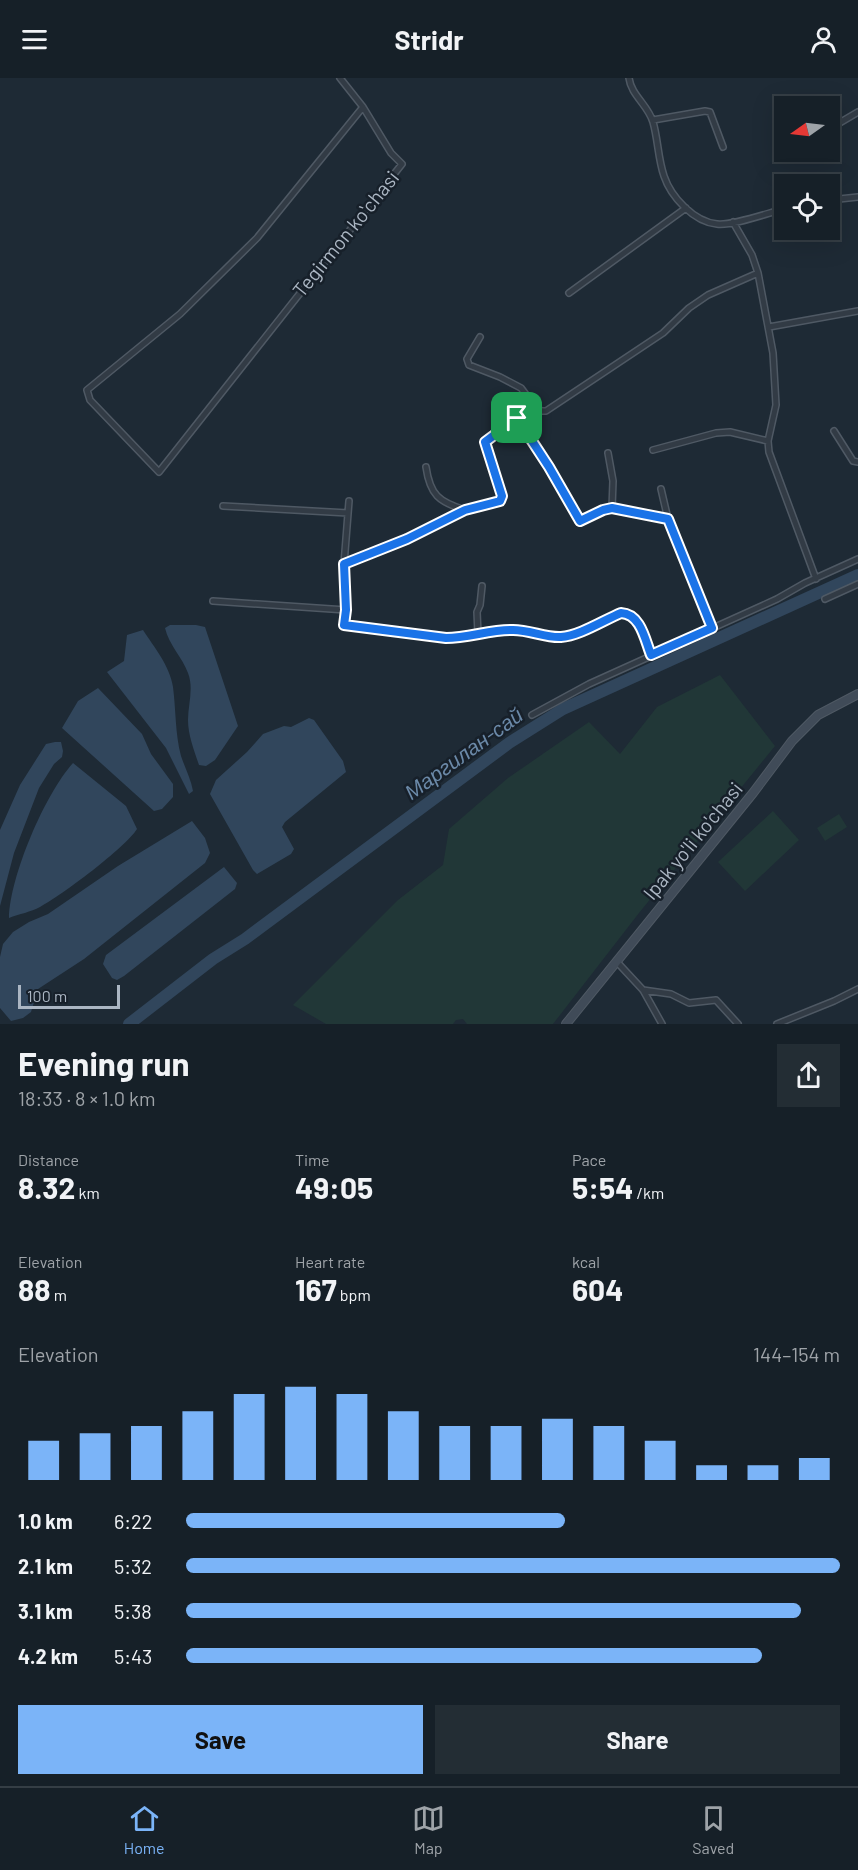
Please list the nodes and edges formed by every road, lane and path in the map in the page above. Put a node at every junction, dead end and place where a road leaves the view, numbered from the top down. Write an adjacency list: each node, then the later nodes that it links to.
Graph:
1 (340, 78): 3 (street)
2 (629, 78): 5 (street)
3 (363, 107): 3 (street, Tegirmon koʻchasi)
4 (858, 112): 6 (street)
5 (653, 120): 7 (street); 10 (street)
6 (840, 123)
7 (723, 147)
8 (858, 197): 9 (street)
9 (840, 199)
10 (686, 208): 12 (street); 14 (street)
11 (774, 212): 12 (street)
12 (733, 222): 13 (street)
13 (758, 273): 16 (street); 18 (street)
14 (569, 293)
15 (858, 311): 16 (street)
16 (769, 327): 21 (street)
17 (480, 337): 18 (street)
18 (536, 408): 19 (street)
19 (517, 418): 29 (street); 30 (street)
20 (834, 431): 24 (street)
21 (768, 441): 22 (street); 35 (street)
22 (653, 450)
23 (608, 453): 29 (street)
24 (858, 462)
25 (426, 467): 30 (street)
26 (661, 489): 32 (street)
27 (349, 501): 31 (street)
28 (223, 506): 31 (street)
29 (612, 508): 32 (street)
30 (465, 510): 34 (street)
31 (348, 513): 34 (street)
32 (668, 519): 41 (street)
33 (858, 559): 35 (street)
34 (344, 564): 40 (street)
35 (816, 579): 41 (street)
36 (858, 584): 38 (street)
37 (482, 586): 42 (street)
38 (825, 599)
39 (213, 601): 40 (street)
40 (346, 610): 42 (street)
41 (712, 628): 43 (street)
42 (478, 634): 43 (street)
43 (651, 655): 45 (street)
44 (858, 694): 46 (main road, Ipak yo'li ko'chasi)
45 (532, 715)
46 (617, 962): 48 (street); 49 (main road, Ipak yo'li ko'chasi)
47 (858, 989): 52 (street)
48 (643, 990): 50 (street); 51 (street)
49 (566, 1024)
50 (662, 1024)
51 (738, 1024)
52 (777, 1024)

